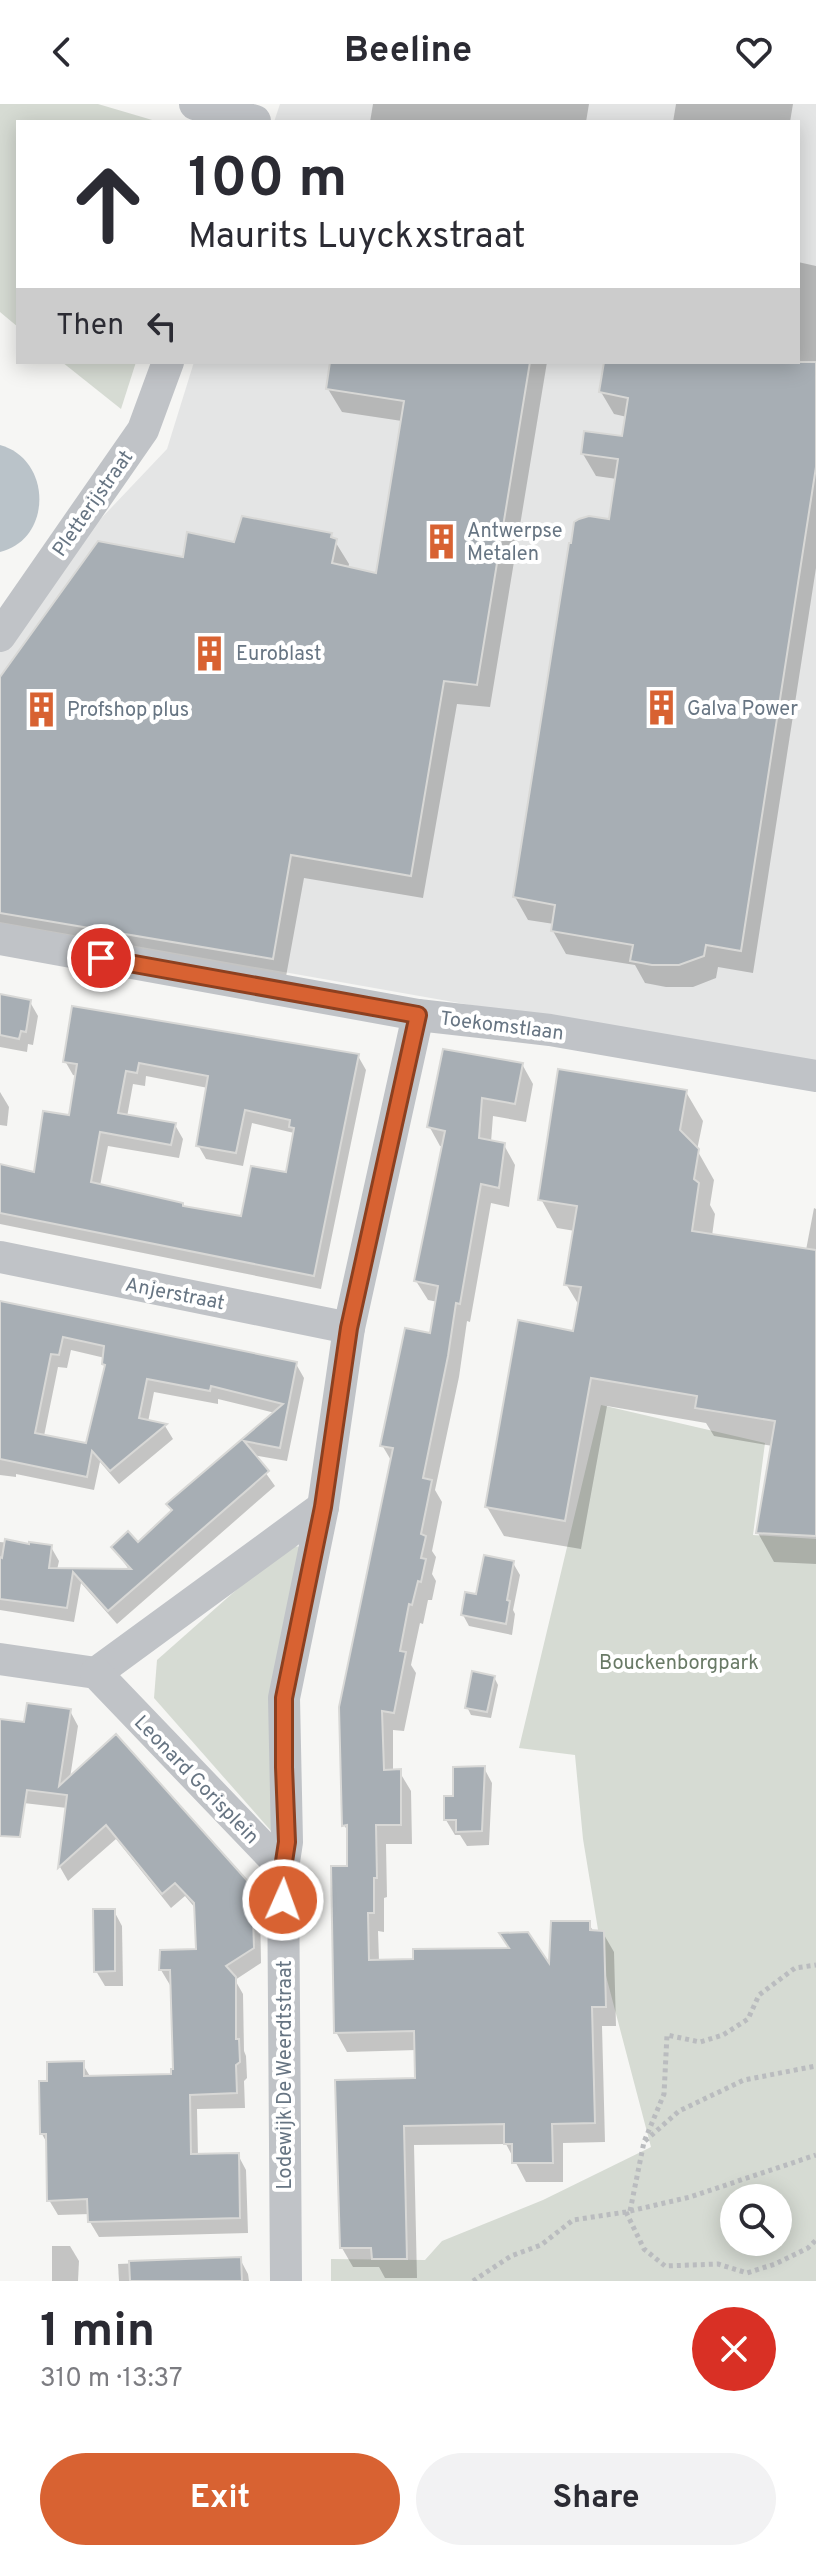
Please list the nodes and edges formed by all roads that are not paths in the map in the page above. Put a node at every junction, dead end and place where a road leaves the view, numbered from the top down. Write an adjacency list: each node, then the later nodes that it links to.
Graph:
1 (195, 104): 2 (street)
2 (248, 120)
3 (167, 364): 4 (street, Pletterijstraat)
4 (0, 636)
5 (0, 939): 6 (street, Toekomstlaan)
6 (418, 1015): 7 (street, Toekomstlaan); 9 (street, Leonard Gorisplein)
7 (816, 1076)
8 (0, 1257): 9 (street, Anjerstraat)
9 (349, 1328): 10 (street, Leonard Gorisplein)
10 (323, 1507): 12 (street); 13 (street, Leonard Gorisplein)
11 (0, 1659): 12 (street)
12 (96, 1673): 13 (street, Leonard Gorisplein)
13 (283, 1868): 14 (street, Lodewijk De Weerdtstraat)
14 (286, 2281)

